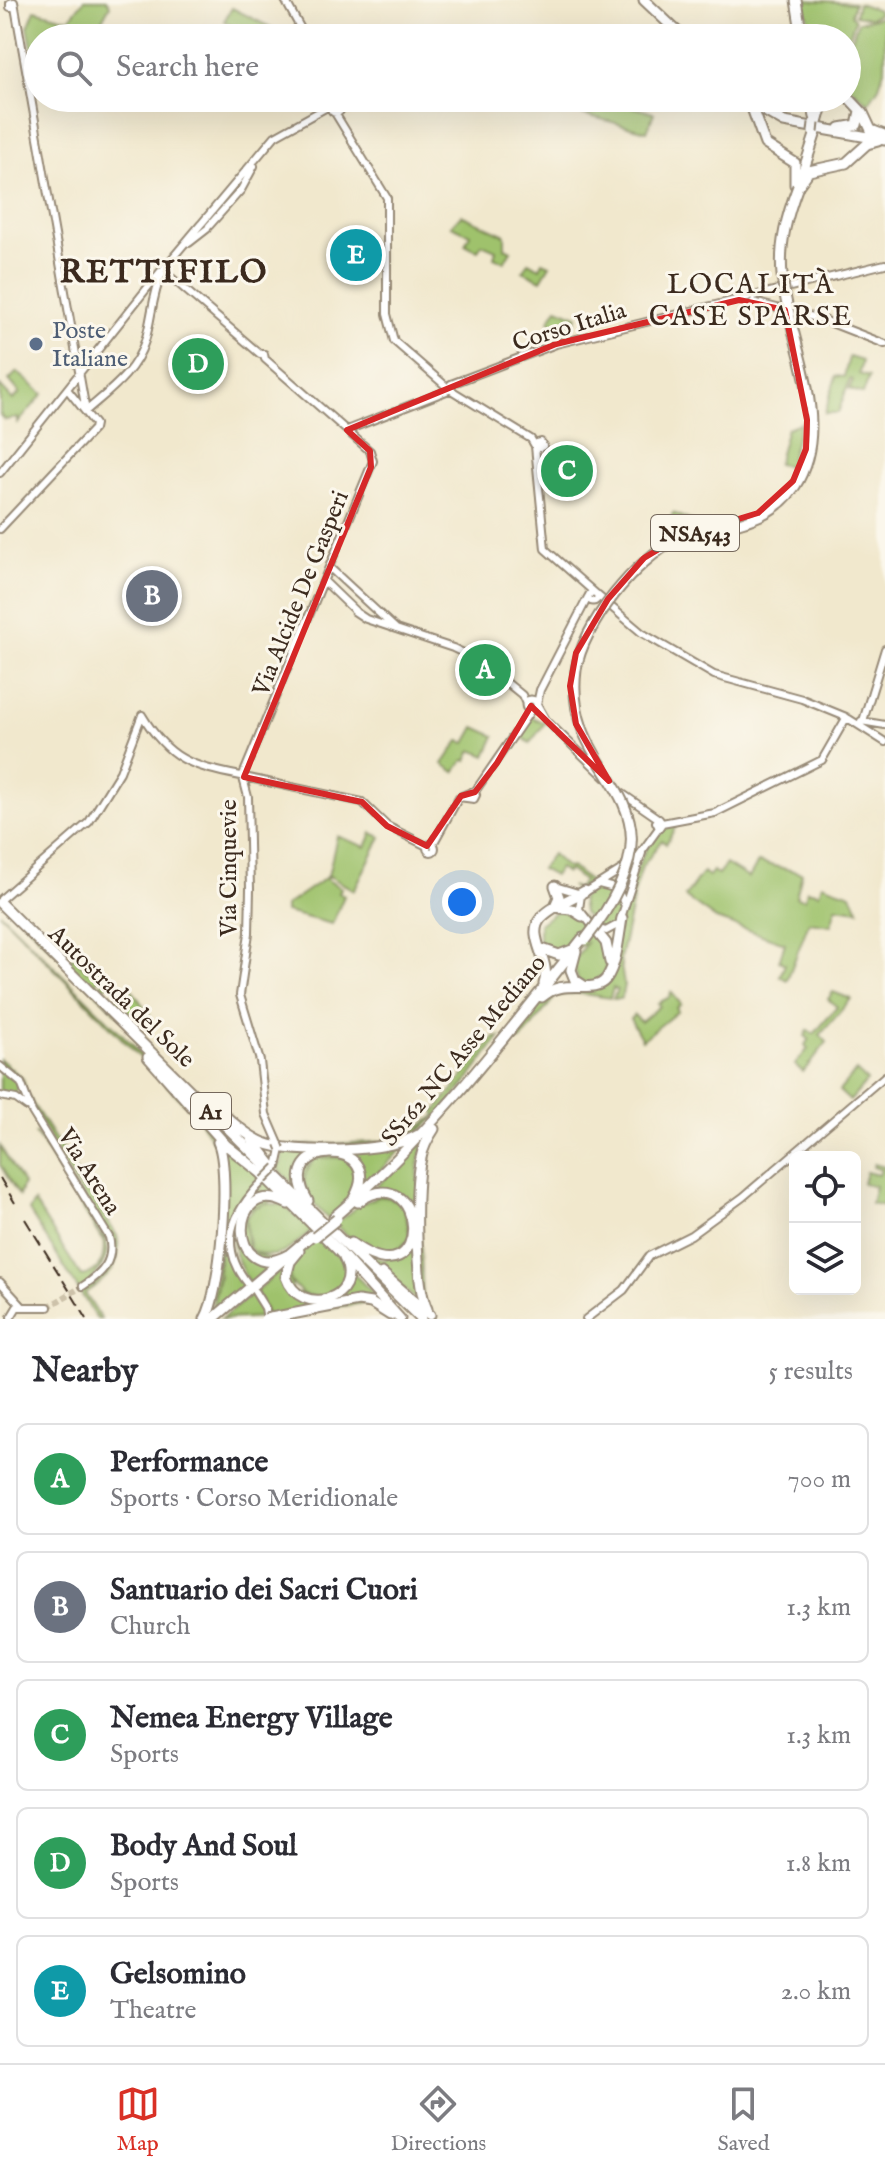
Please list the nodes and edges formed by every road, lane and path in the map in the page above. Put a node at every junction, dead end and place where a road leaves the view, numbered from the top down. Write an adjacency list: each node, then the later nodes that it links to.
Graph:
1 (285, 0): 5 (street)
2 (642, 0): 6 (highway)
3 (794, 0): 7 (highway)
4 (11, 3): 8 (street)
5 (298, 24)
6 (667, 24)
7 (798, 24)
8 (24, 70)
9 (861, 111): 24 (highway)
10 (32, 112): 35 (street)
11 (322, 112): 30 (street)
12 (339, 112): 36 (street)
13 (754, 112): 25 (highway)
14 (764, 112): 21 (highway)
15 (771, 112): 20 (highway)
16 (775, 112): 20 (highway)
17 (814, 112): 22 (highway, NSA543)
18 (819, 112): 22 (highway)
19 (860, 112): 23 (highway)
20 (785, 119): 23 (highway)
21 (795, 125): 23 (highway); 25 (highway)
22 (814, 127): 26 (highway); 28 (highway); 29 (highway, NSA543)
23 (833, 130): 24 (highway); 27 (highway)
24 (885, 139): 27 (highway)
25 (764, 142): 26 (highway)
26 (785, 157): 29 (highway)
27 (850, 160): 28 (highway)
28 (828, 167): 29 (highway)
29 (797, 186): 68 (highway, SS162 NC Asse Mediano / NSA543, bridge); 68 (highway, SS162 NC Asse Mediano / NSA543, bridge)
30 (205, 226): 32 (street); 32 (street)
31 (885, 264): 33 (street, Corso Italia)
32 (160, 276): 35 (street); 39 (street); 40 (street)
33 (754, 299): 34 (street); 36 (street, Corso Italia)
34 (885, 344)
35 (79, 374): 37 (street); 38 (street)
36 (452, 387): 40 (street, Corso Italia); 41 (street)
37 (67, 389): 38 (street); 43 (street)
38 (82, 402): 39 (street)
39 (86, 411): 44 (street)
40 (347, 430): 45 (street, Via Alcide De Gasperi)
41 (531, 439): 42 (street); 42 (street)
42 (536, 455): 47 (street)
43 (0, 473)
44 (0, 529)
45 (330, 568): 46 (street, Via Alcide De Gasperi); 48 (street)
46 (324, 581): 48 (street); 58 (street, Via Alcide De Gasperi)
47 (592, 597): 50 (street); 54 (street)
48 (395, 629): 51 (street)
49 (885, 649): 55 (street)
50 (540, 691): 51 (street); 52 (street)
51 (522, 695): 52 (street)
52 (529, 709): 53 (street); 53 (street); 58 (street)
53 (542, 716): 59 (street)
54 (847, 720): 55 (street); 57 (street); 59 (street)
55 (863, 721): 56 (street)
56 (885, 725)
57 (885, 742)
58 (243, 777): 63 (street, Via Cinquevie); 94 (street, Via Cinquevie, bridge)
59 (659, 822): 60 (street)
60 (642, 853): 62 (street); 65 (street)
61 (555, 886): 62 (street); 64 (highway)
62 (588, 889): 64 (highway); 65 (street); 66 (street)
63 (0, 904): 75 (highway, Autostrada del Sole / A1); 76 (highway, Autostrada del Sole / A1)
64 (552, 910): 66 (highway); 69 (highway)
65 (623, 914): 67 (street); 71 (highway)
66 (582, 916): 67 (street)
67 (593, 927): 71 (highway)
68 (584, 939): 70 (highway, SS162 NC Asse Mediano)
69 (539, 947): 70 (highway); 72 (highway)
70 (576, 949): 72 (highway, SS162 NC Asse Mediano); 73 (highway); 74 (highway, SS162 NC Asse Mediano)
71 (610, 970): 73 (highway)
72 (543, 987): 83 (highway, SS162 NC Asse Mediano)
73 (587, 987): 74 (highway)
74 (536, 1001): 83 (highway, SS162 NC Asse Mediano)
75 (132, 1040): 84 (highway); 105 (highway, Autostrada del Sole / A1)
76 (150, 1052): 82 (highway); 100 (highway, Autostrada del Sole / A1)
77 (0, 1066): 79 (street)
78 (885, 1076): 106 (street)
79 (19, 1080): 80 (street, Via Arena); 81 (street, Via Arena)
80 (0, 1096): 81 (street, Via Arena)
81 (32, 1112): 95 (street, Via Arena)
82 (235, 1122): 83 (highway); 85 (highway)
83 (436, 1124): 86 (highway, SS162 NC Asse Mediano); 100 (highway)
84 (213, 1132): 87 (highway); 101 (highway)
85 (308, 1201): 86 (highway); 89 (highway)
86 (345, 1210): 88 (highway, SS162 NC Asse Mediano, bridge); 89 (highway)
87 (299, 1212): 90 (highway); 92 (highway)
88 (314, 1236): 91 (highway, SS162 NC Asse Mediano); 92 (highway, SS162 NC Asse Mediano)
89 (351, 1243): 100 (highway)
90 (337, 1249): 91 (highway); 104 (highway)
91 (299, 1251): 102 (highway, SS162 NC Asse Mediano)
92 (288, 1255): 102 (highway, SS162 NC Asse Mediano)
93 (1, 1284): 97 (street); 99 (street)
94 (249, 1285)
95 (83, 1286)
96 (255, 1292): 103 (street)
97 (25, 1307): 98 (street); 99 (street)
98 (48, 1307)
99 (11, 1318)
100 (428, 1318)
101 (205, 1319)
102 (216, 1319)
103 (267, 1319): 104 (highway)
104 (398, 1319)
105 (414, 1319)
106 (586, 1319)

